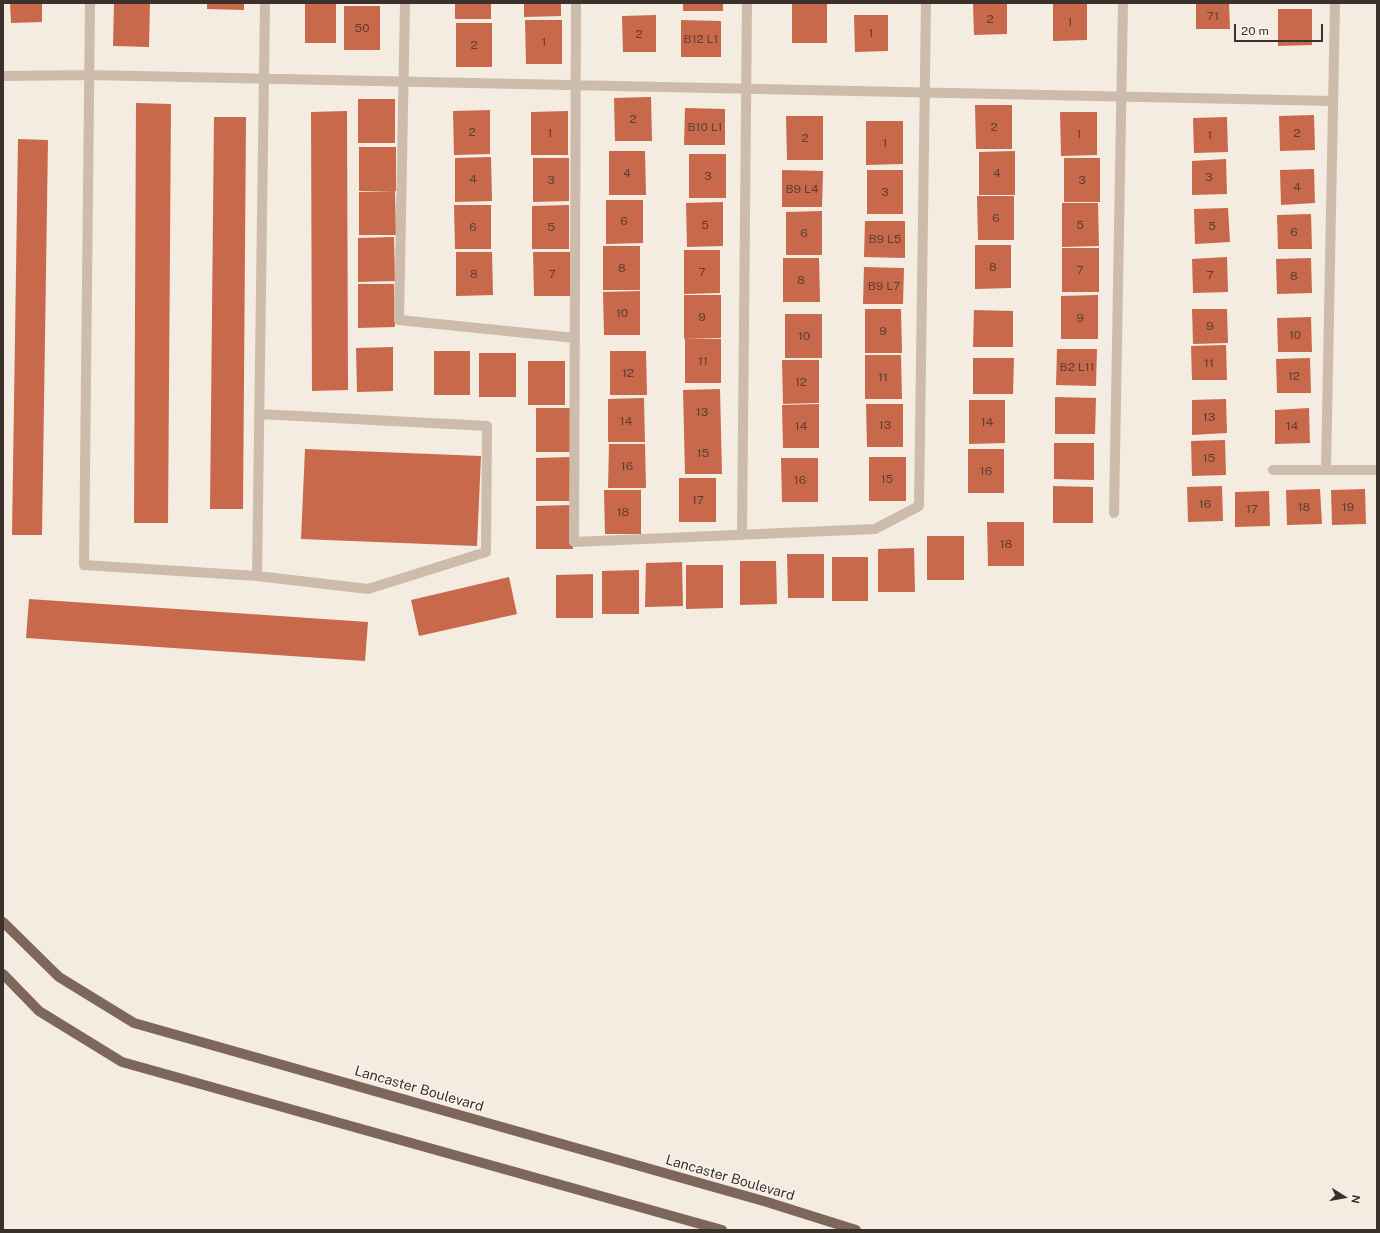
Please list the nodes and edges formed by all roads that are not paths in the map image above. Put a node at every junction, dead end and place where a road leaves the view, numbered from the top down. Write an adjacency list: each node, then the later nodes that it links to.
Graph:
1 (90, 3): 9 (street)
2 (266, 3): 11 (street)
3 (405, 3): 12 (street)
4 (576, 3): 13 (street)
5 (747, 3): 14 (street)
6 (926, 3): 15 (street)
7 (1123, 3): 16 (street)
8 (1334, 3): 17 (street)
9 (89, 75): 10 (street); 11 (street); 25 (street)
10 (3, 76)
11 (264, 79): 12 (street); 19 (street)
12 (404, 81): 13 (street); 18 (street)
13 (576, 85): 14 (street); 18 (street)
14 (747, 89): 15 (street); 24 (street)
15 (924, 93): 16 (street); 24 (street)
16 (1121, 97): 17 (street); 23 (street)
17 (1333, 101): 21 (street)
18 (575, 338): 24 (street)
19 (259, 414): 25 (street); 25 (street)
20 (1273, 470): 21 (street)
21 (1326, 470): 22 (street)
22 (1377, 470)
23 (1114, 513)
24 (742, 535)
25 (256, 576)
26 (3, 922): 29 (main road, Lancaster Boulevard)
27 (3, 974): 28 (main road)
28 (722, 1230)
29 (856, 1230)

